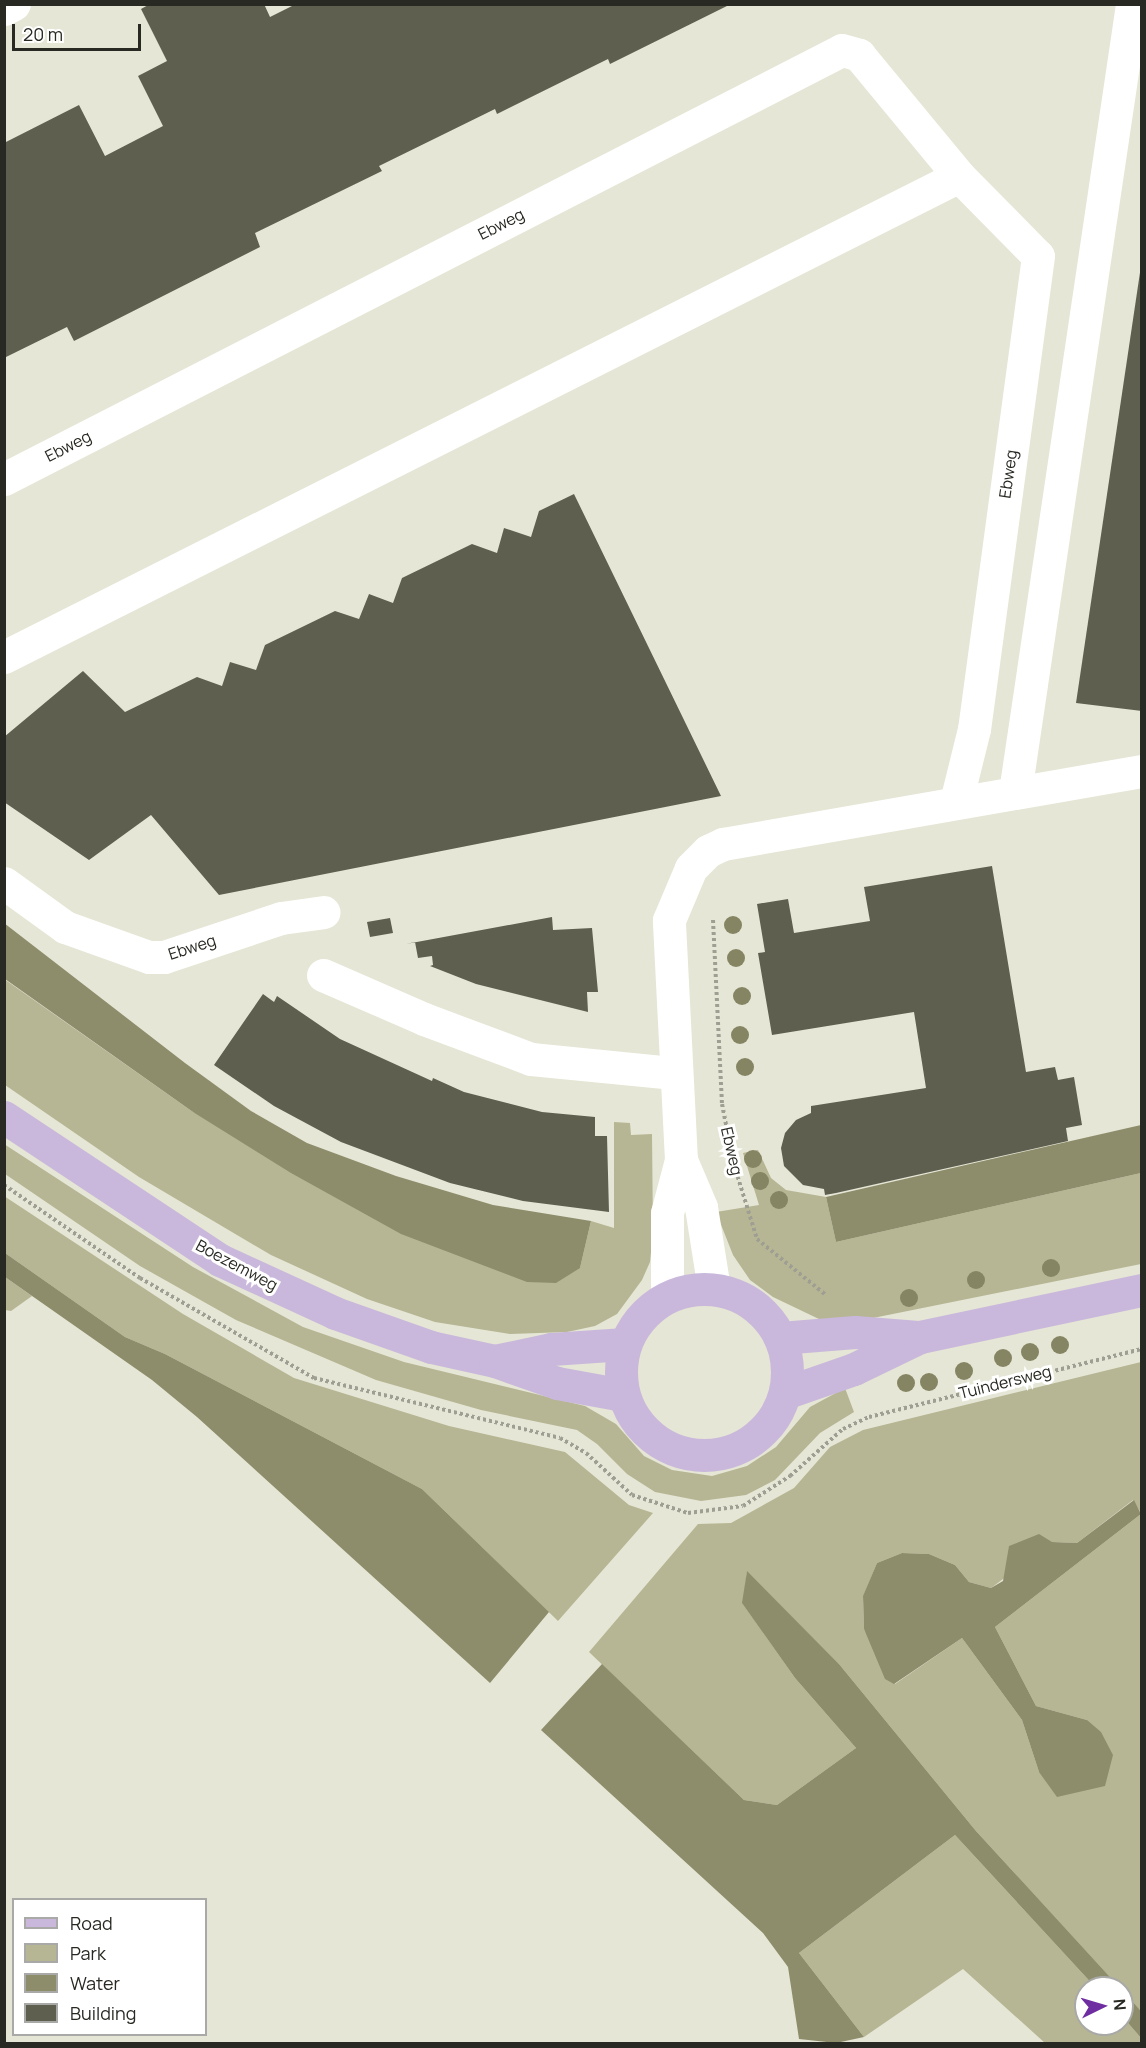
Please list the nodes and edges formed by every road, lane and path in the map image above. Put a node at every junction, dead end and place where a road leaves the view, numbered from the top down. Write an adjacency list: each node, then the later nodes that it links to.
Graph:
1 (14, 4): 3 (street)
2 (1132, 4): 8 (street)
3 (4, 9)
4 (959, 176): 5 (street, Ebweg); 6 (street); 9 (street, Ebweg)
5 (4, 479)
6 (4, 657)
7 (1142, 771): 8 (street)
8 (1015, 792): 9 (street)
9 (956, 802): 14 (street)
10 (4, 883): 11 (street, Ebweg)
11 (324, 912)
12 (713, 918): 20 (path, Ebweg)
13 (323, 975): 14 (street)
14 (674, 1073): 16 (street)
15 (4, 1117): 25 (main road, Boezemweg)
16 (681, 1160): 17 (street); 19 (street)
17 (714, 1289): 19 (main road); 22 (main road)
18 (1142, 1290): 21 (main road)
19 (667, 1297): 23 (main road)
20 (841, 1333): 21 (main road); 22 (main road)
21 (920, 1337): 26 (main road)
22 (780, 1338): 27 (main road)
23 (625, 1344): 25 (main road, Boezemweg); 28 (main road)
24 (1142, 1349): 26 (path, Tuindersweg)
25 (495, 1361): 28 (main road, Boezemweg)
26 (854, 1369): 27 (main road)
27 (784, 1392): 28 (main road)
28 (623, 1395)

